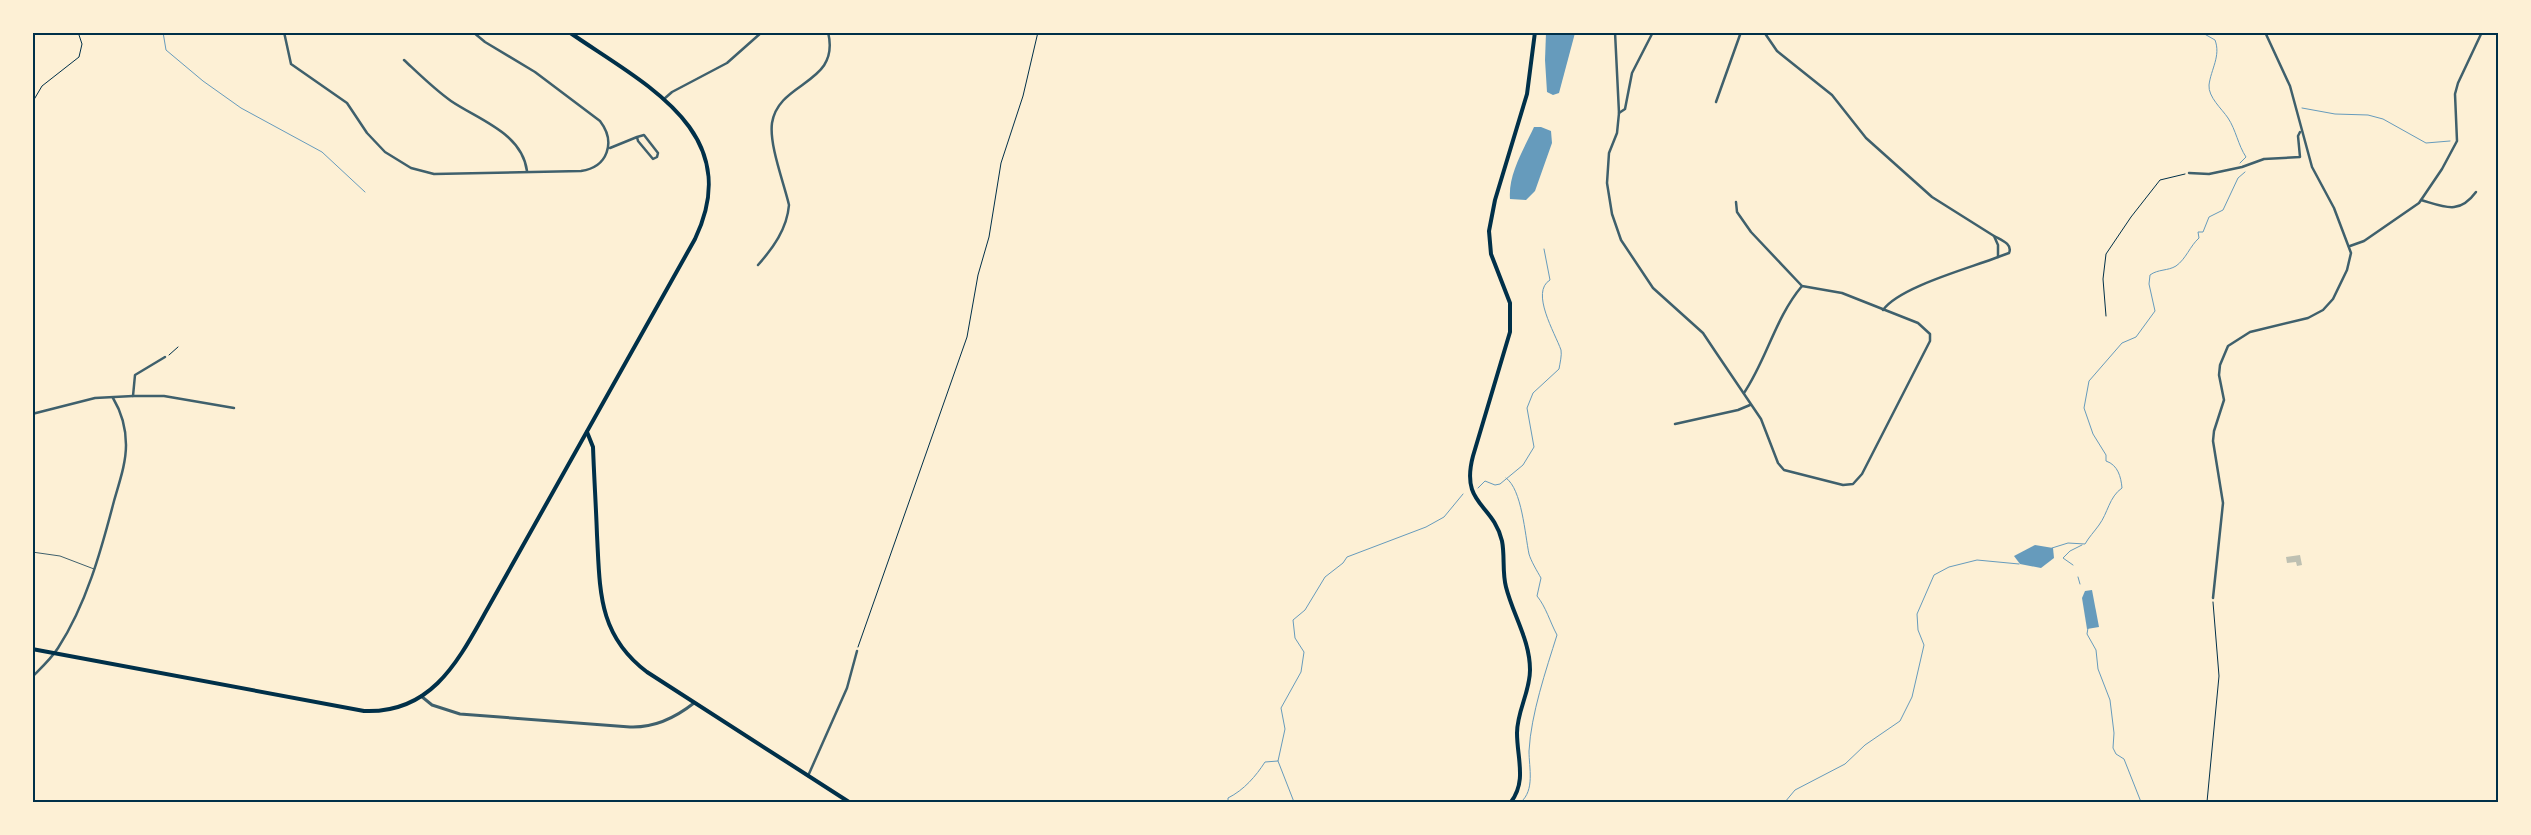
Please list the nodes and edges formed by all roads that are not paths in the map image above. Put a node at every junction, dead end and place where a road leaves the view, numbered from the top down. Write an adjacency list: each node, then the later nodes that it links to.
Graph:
1 (284, 32): 20 (street)
2 (473, 32): 19 (street)
3 (569, 32): 14 (main road)
4 (762, 32): 14 (street)
5 (828, 32): 28 (street)
6 (1536, 32): 51 (main road)
7 (1615, 32): 16 (street)
8 (1653, 32): 16 (street)
9 (1741, 32): 15 (street)
10 (1764, 32): 25 (street)
11 (2265, 32): 17 (street)
12 (2482, 32): 23 (street)
13 (404, 60): 20 (street)
14 (664, 99): 39 (main road)
15 (1716, 102)
16 (1619, 113): 32 (street)
17 (2301, 130): 21 (street); 26 (street)
18 (637, 137): 18 (street); 19 (street)
19 (610, 148): 20 (street)
20 (527, 172)
21 (2188, 173)
22 (2476, 192): 23 (street)
23 (2421, 200): 26 (street)
24 (1736, 202): 29 (street)
25 (1994, 236): 27 (street); 27 (street)
26 (2350, 246): 42 (street)
27 (1998, 257): 30 (street)
28 (758, 265)
29 (1802, 286): 30 (street); 32 (street)
30 (1883, 310): 35 (street)
31 (165, 357): 33 (street)
32 (1744, 393): 35 (street)
33 (133, 396): 34 (street); 36 (street)
34 (113, 398): 37 (street); 41 (street)
35 (1750, 405): 38 (street)
36 (234, 408)
37 (32, 414)
38 (1675, 424)
39 (587, 432): 47 (main road); 48 (main road)
40 (32, 552): 41 (lane)
41 (94, 569): 45 (street)
42 (2213, 598)
43 (32, 649): 45 (main road)
44 (858, 651): 49 (street)
45 (54, 654): 46 (street); 47 (main road)
46 (32, 676)
47 (421, 696): 48 (street)
48 (694, 702): 49 (main road)
49 (808, 776): 50 (main road)
50 (849, 802)
51 (1511, 802)

